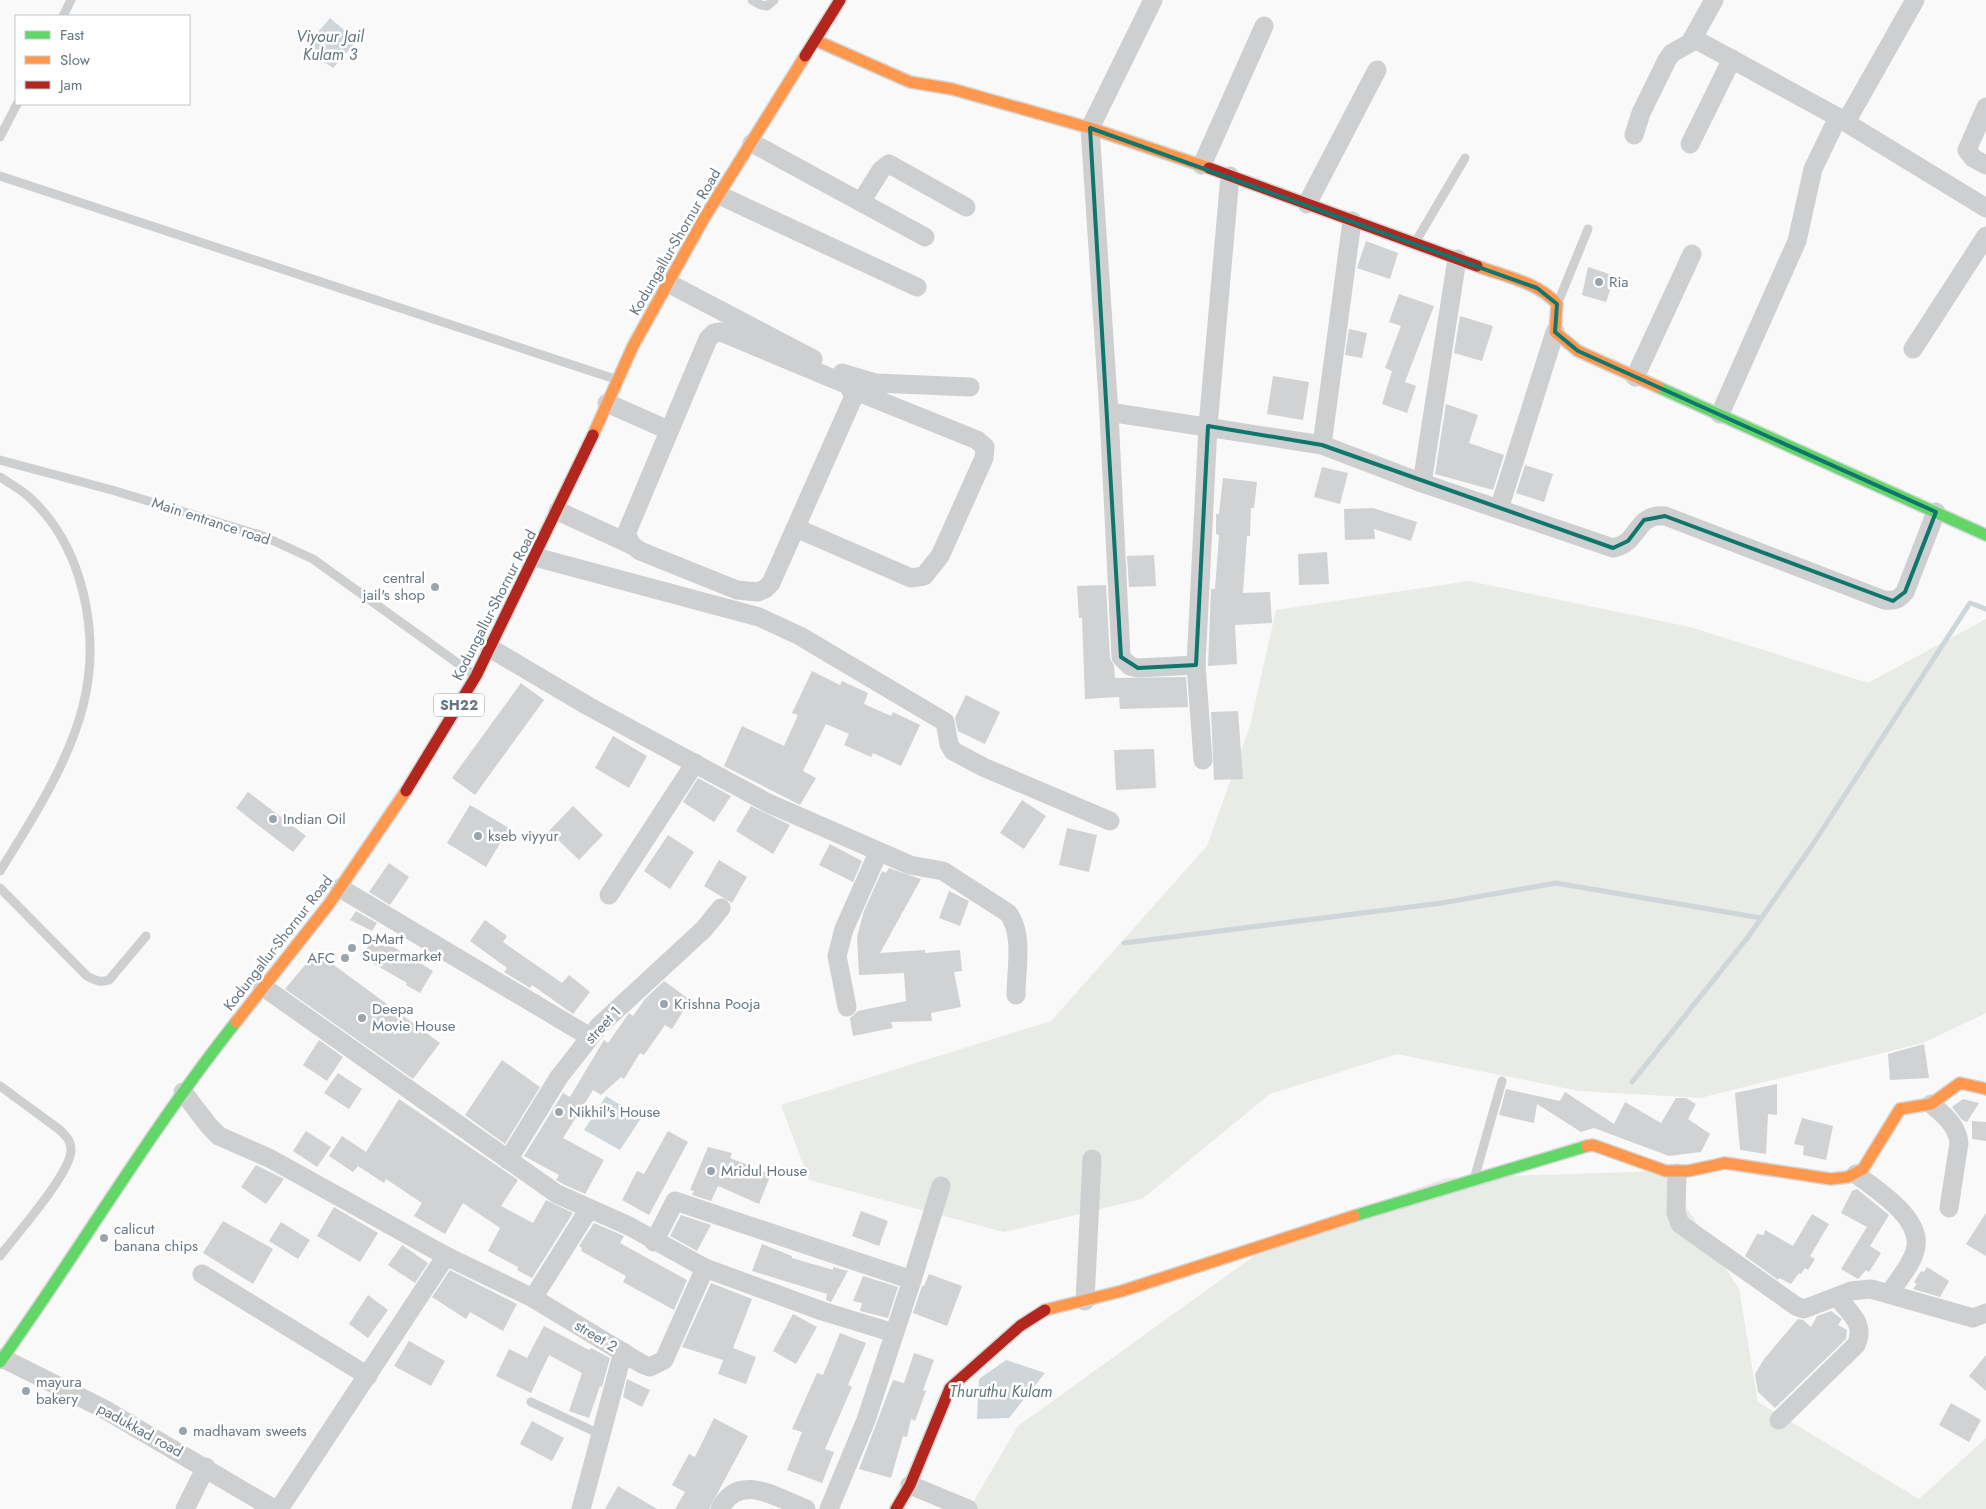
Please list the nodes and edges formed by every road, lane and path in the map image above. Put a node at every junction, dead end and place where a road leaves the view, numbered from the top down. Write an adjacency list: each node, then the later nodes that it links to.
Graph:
1 (71, 0): 8 (lane)
2 (752, 0): 3 (lane)
3 (774, 0)
4 (840, 0): 11 (street, Kodungallur-Shornur Road / SH22)
5 (1153, 0): 17 (street)
6 (1714, 0): 10 (street)
7 (1915, 0): 16 (street)
8 (64, 15)
9 (1264, 26): 24 (street)
10 (1693, 38): 12 (street); 18 (street)
11 (815, 40): 17 (street); 20 (street, Kodungallur-Shornur Road / SH22)
12 (1732, 59): 16 (street); 21 (street)
13 (1377, 70): 29 (street)
14 (17, 105): 19 (lane)
15 (1986, 107): 23 (street)
16 (1842, 120): 31 (street); 50 (street)
17 (1090, 128): 24 (street); 49 (street)
18 (1634, 135)
19 (0, 138)
20 (752, 143): 27 (street, Kodungallur-Shornur Road / SH22); 28 (street)
21 (1690, 144)
22 (1464, 158): 36 (lane)
23 (1986, 165)
24 (1202, 166): 26 (street)
25 (0, 176): 45 (lane)
26 (1230, 176): 29 (street); 51 (street)
27 (719, 195): 39 (street, Kodungallur-Shornur Road / SH22); 40 (street)
28 (861, 202): 30 (street); 35 (street)
29 (1306, 204): 32 (street)
30 (966, 207)
31 (1986, 208)
32 (1352, 220): 36 (street); 53 (street)
33 (1588, 229): 41 (lane)
34 (1986, 236): 43 (street)
35 (925, 237)
36 (1415, 244): 38 (street)
37 (1692, 254): 44 (street)
38 (1457, 260): 41 (street); 56 (street)
39 (668, 283): 45 (street, Kodungallur-Shornur Road / SH22); 46 (street)
40 (917, 287)
41 (1557, 304): 42 (street)
42 (1555, 332): 44 (street); 57 (street)
43 (1913, 349)
44 (1634, 377): 50 (street)
45 (617, 380): 48 (street, Kodungallur-Shornur Road / SH22)
46 (970, 387)
47 (853, 390): 52 (street); 60 (street); 60 (street)
48 (607, 403): 52 (street); 58 (street, Kodungallur-Shornur Road / SH22)
49 (1109, 412): 51 (street); 65 (street)
50 (1720, 414): 59 (street)
51 (1208, 426): 53 (street); 65 (street)
52 (668, 430): 62 (street)
53 (1322, 445): 56 (street)
54 (0, 460): 66 (lane, Main entrance road)
55 (0, 477): 71 (lane)
56 (1422, 483): 57 (street)
57 (1499, 509): 59 (street)
58 (558, 511): 62 (street); 63 (street, Kodungallur-Shornur Road / SH22)
59 (1936, 512): 61 (street)
60 (796, 528): 62 (street)
61 (1986, 535)
62 (632, 545)
63 (535, 557): 64 (street, Kodungallur-Shornur Road / SH22); 69 (street)
64 (490, 648): 66 (street, Kodungallur-Shornur Road / SH22); 68 (street)
65 (1196, 665): 67 (street)
66 (476, 676): 73 (street, Kodungallur-Shornur Road / SH22)
67 (1203, 760)
68 (695, 763): 70 (street); 74 (street)
69 (1110, 822)
70 (878, 853): 78 (street); 79 (street)
71 (0, 871)
72 (0, 888): 76 (lane)
73 (340, 888): 77 (street, Kodungallur-Shornur Road / SH22); 80 (street)
74 (609, 895)
75 (721, 908): 80 (street, street 1)
76 (146, 936)
77 (262, 986): 84 (street, Kodungallur-Shornur Road / SH22); 87 (street)
78 (1016, 995)
79 (846, 1007)
80 (590, 1037): 87 (street, street 1)
81 (1502, 1081): 90 (lane)
82 (0, 1086): 95 (lane)
83 (1986, 1089): 85 (street)
84 (183, 1092): 96 (street, street 2); 107 (street, Kodungallur-Shornur Road / SH22)
85 (1931, 1104): 89 (street); 92 (street)
86 (1092, 1159): 103 (street)
87 (508, 1160): 93 (street)
88 (1677, 1173): 89 (street); 90 (street); 101 (street)
89 (1856, 1174): 100 (street)
90 (1474, 1182): 103 (street)
91 (941, 1186): 99 (street)
92 (1949, 1208)
93 (590, 1209): 94 (street); 102 (street)
94 (654, 1242): 97 (street); 99 (street)
95 (0, 1256)
96 (446, 1256): 102 (street, street 2); 108 (street)
97 (705, 1268): 105 (street); 106 (street, street 2)
98 (202, 1274): 108 (street)
99 (912, 1280): 105 (street)
100 (1889, 1294): 101 (street); 104 (street)
101 (1837, 1297): 110 (street)
102 (533, 1298): 106 (street, street 2)
103 (1085, 1301): 113 (street)
104 (1986, 1313)
105 (894, 1333): 120 (street)
106 (623, 1352): 111 (street)
107 (1, 1360): 112 (street, padukkad road)
108 (368, 1376): 116 (street)
109 (531, 1402): 111 (lane)
110 (1780, 1420)
111 (602, 1435): 117 (street)
112 (206, 1468): 114 (street); 115 (street, padukkad road)
113 (910, 1485): 121 (street); 122 (street)
114 (185, 1509)
115 (274, 1509)
116 (279, 1509)
117 (581, 1509)
118 (720, 1509): 119 (street)
119 (806, 1509)
120 (829, 1509)
121 (896, 1509)
122 (968, 1509)

